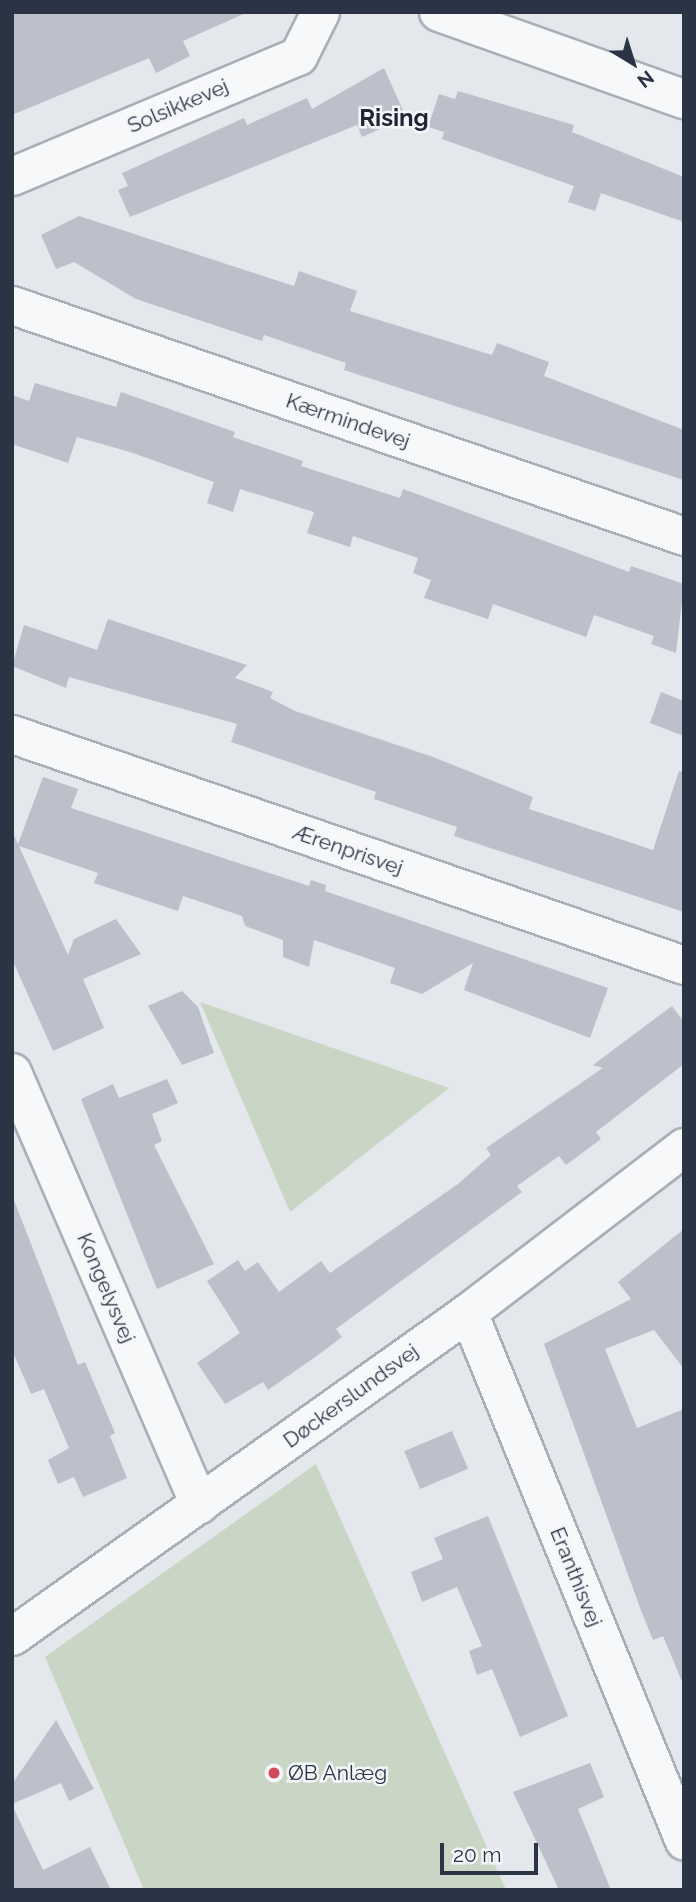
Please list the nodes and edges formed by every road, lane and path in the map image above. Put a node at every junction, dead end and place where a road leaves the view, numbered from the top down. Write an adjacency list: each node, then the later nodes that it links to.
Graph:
1 (320, 12): 4 (street, Solsikkevej)
2 (443, 13): 3 (street)
3 (684, 99)
4 (12, 176)
5 (12, 305): 6 (street, Kærmindevej)
6 (684, 536)
7 (12, 734): 8 (street, Ærenprisvej)
8 (684, 965)
9 (12, 1072): 12 (street, Kongelysvej)
10 (684, 1147): 11 (street, Døckerslundsvej)
11 (468, 1312): 12 (street, Døckerslundsvej); 14 (street, Eranthisvej)
12 (199, 1504): 13 (street, Døckerslundsvej)
13 (12, 1636)
14 (684, 1841)

